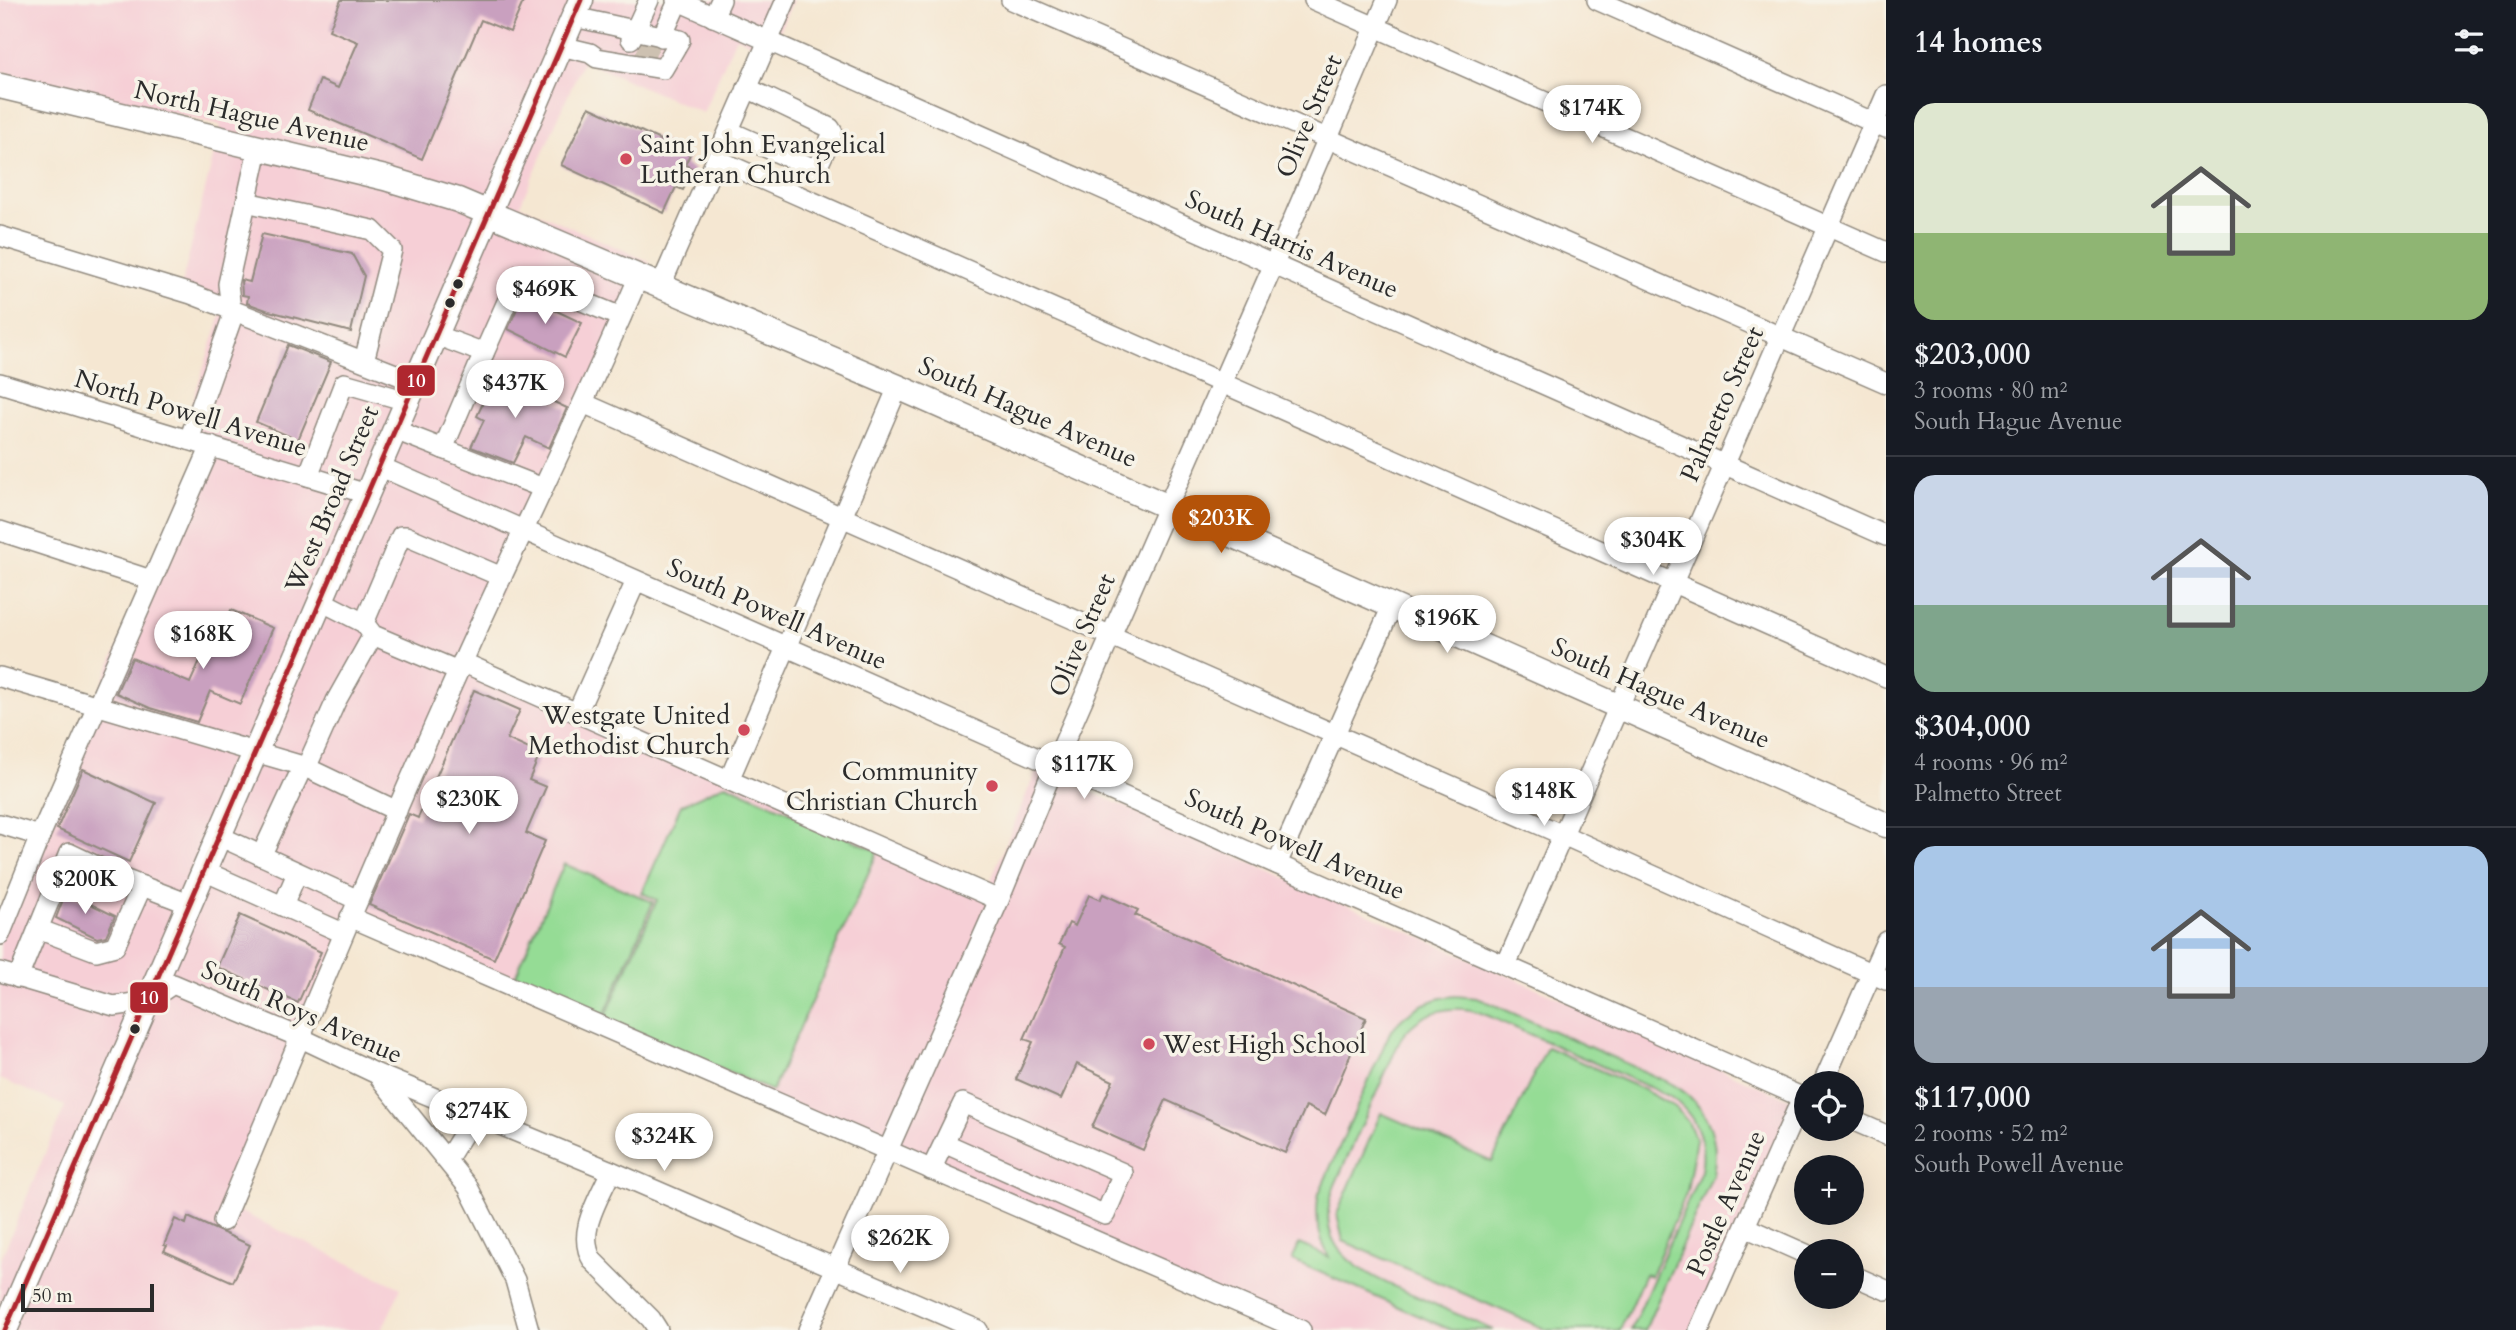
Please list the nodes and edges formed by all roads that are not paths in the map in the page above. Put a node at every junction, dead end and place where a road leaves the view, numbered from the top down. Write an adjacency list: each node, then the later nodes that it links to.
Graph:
1 (649, 0): 12 (street)
2 (677, 0): 8 (street, South Harris Avenue); 13 (street)
3 (786, 0): 14 (street)
4 (1011, 0): 22 (street)
5 (1314, 0): 11 (street)
6 (1387, 0): 11 (street, Olive Street)
7 (1597, 0): 20 (street)
8 (717, 8): 14 (street, South Harris Avenue)
9 (577, 9): 10 (street); 15 (main road, West Broad Street)
10 (611, 27): 12 (street); 16 (street)
11 (1376, 27): 22 (street, Olive Street); 27 (street)
12 (633, 35): 13 (street)
13 (656, 38): 16 (street)
14 (767, 40): 18 (street); 30 (street, South Harris Avenue)
15 (561, 46): 16 (street); 26 (main road, West Broad Street)
16 (597, 58)
17 (0, 86): 23 (main road, North Hague Avenue)
18 (747, 88): 21 (street); 21 (street)
19 (1886, 95): 20 (street, Palmetto Street)
20 (1880, 125): 27 (street, Palmetto Street)
21 (729, 131): 24 (street)
22 (1328, 138): 30 (street, Olive Street); 35 (street)
23 (258, 149): 25 (street); 26 (main road, North Hague Avenue)
24 (716, 159): 31 (street); 40 (street)
25 (246, 202): 32 (street); 37 (street)
26 (488, 212): 31 (main road, South Hague Avenue); 34 (main road, West Broad Street)
27 (1827, 227): 29 (street); 35 (street, Palmetto Street)
28 (0, 236): 32 (street)
29 (1886, 253)
30 (1274, 264): 40 (street, Olive Street); 48 (street, South Harris Avenue)
31 (650, 281): 33 (street); 41 (main road, South Hague Avenue)
32 (231, 308): 37 (street); 45 (street)
33 (621, 317): 36 (street); 43 (street)
34 (436, 335): 36 (street); 42 (main road, West Broad Street)
35 (1779, 337): 39 (street); 48 (street, Palmetto Street)
36 (484, 353): 47 (street)
37 (364, 361): 42 (street)
38 (0, 383): 45 (street, North Powell Avenue)
39 (1886, 383)
40 (1221, 384): 53 (street, Olive Street); 61 (street)
41 (898, 387): 53 (main road, South Hague Avenue); 54 (street)
42 (411, 391): 44 (main road, West Broad Street); 50 (street)
43 (583, 403): 51 (street); 54 (street)
44 (394, 430): 47 (street); 49 (main road, West Broad Street)
45 (189, 440): 46 (street, North Powell Avenue)
46 (211, 446): 50 (street, North Powell Avenue); 59 (street)
47 (443, 449): 51 (street)
48 (1724, 464): 57 (street, South Harris Avenue); 61 (street, Palmetto Street)
49 (379, 466): 52 (main road, West Broad Street); 56 (street, South Powell Avenue)
50 (309, 476): 52 (street, North Powell Avenue)
51 (543, 488): 56 (street)
52 (367, 494): 62 (main road, West Broad Street)
53 (1167, 506): 63 (main road, South Hague Avenue); 65 (street, Olive Street)
54 (842, 517): 65 (street); 66 (street)
55 (0, 531): 59 (street)
56 (524, 531): 58 (street); 60 (street, South Powell Avenue)
57 (1886, 536)
58 (502, 577): 64 (street); 67 (street)
59 (151, 580): 71 (street)
60 (636, 581): 66 (street, South Powell Avenue); 72 (street)
61 (1672, 583): 69 (street); 70 (street, Palmetto Street)
62 (321, 601): 64 (street); 74 (main road, West Broad Street)
63 (1392, 606): 70 (main road, South Hague Avenue); 73 (street)
64 (369, 629): 67 (street); 76 (street)
65 (1110, 636): 73 (street); 75 (street, Olive Street)
66 (785, 647): 75 (street, South Powell Avenue); 77 (street)
67 (460, 666): 72 (street); 78 (street)
68 (0, 677): 71 (street)
69 (1886, 677)
70 (1619, 706): 80 (main road, South Hague Avenue); 81 (street, Palmetto Street)
71 (98, 707): 74 (street); 82 (street)
72 (577, 713): 77 (street)
73 (1336, 735): 81 (street); 85 (street)
74 (255, 754): 76 (street); 83 (main road, West Broad Street)
75 (1055, 766): 85 (street, South Powell Avenue); 89 (street, Olive Street)
76 (305, 767): 78 (street); 84 (street)
77 (729, 780): 89 (street)
78 (397, 811): 92 (street)
79 (0, 824): 82 (street)
80 (1886, 825)
81 (1563, 835): 96 (street, Palmetto Street); 98 (street)
82 (40, 836): 94 (street)
83 (219, 836): 84 (street); 86 (main road, West Broad Street)
84 (261, 856): 87 (street)
85 (1277, 864): 96 (street, South Powell Avenue)
86 (204, 871): 90 (main road, West Broad Street); 91 (street)
87 (297, 873): 91 (street); 92 (street)
88 (142, 886): 90 (street); 93 (street); 93 (street)
89 (999, 900): 109 (street, Olive Street)
90 (189, 904): 99 (main road, West Broad Street)
91 (283, 906): 92 (street)
92 (350, 917): 100 (street); 109 (street)
93 (38, 929): 97 (street)
94 (0, 935)
95 (1886, 941): 98 (street)
96 (1506, 965): 103 (street, South Powell Avenue)
97 (9, 975): 99 (street)
98 (1879, 977): 101 (street)
99 (148, 1001): 100 (street, South Roys Avenue); 122 (main road, West Broad Street)
100 (299, 1037): 102 (street, South Roys Avenue); 114 (street)
101 (1829, 1071)
102 (377, 1074): 104 (street, South Roys Avenue); 110 (street)
103 (1794, 1095)
104 (475, 1115): 110 (street); 112 (street, South Roys Avenue)
105 (1794, 1121): 115 (street, Postle Avenue)
106 (1864, 1125): 107 (street)
107 (1886, 1135)
108 (944, 1143): 111 (street); 113 (street); 113 (street)
109 (888, 1152): 111 (street); 118 (street, Olive Street)
110 (447, 1160): 123 (street)
111 (931, 1170): 116 (street)
112 (611, 1171): 118 (street, South Roys Avenue); 124 (street)
113 (1105, 1215): 116 (street)
114 (223, 1221)
115 (1745, 1227): 117 (street); 128 (street, Postle Avenue)
116 (1096, 1240): 127 (street)
117 (1794, 1249)
118 (835, 1269): 121 (street, South Roys Avenue); 125 (street, Olive Street)
119 (1864, 1280): 120 (street)
120 (1886, 1290)
121 (947, 1324): 126 (street, South Roys Avenue)
122 (5, 1330)
123 (529, 1330)
124 (658, 1330)
125 (808, 1330)
126 (978, 1330)
127 (1301, 1330)
128 (1699, 1330)

